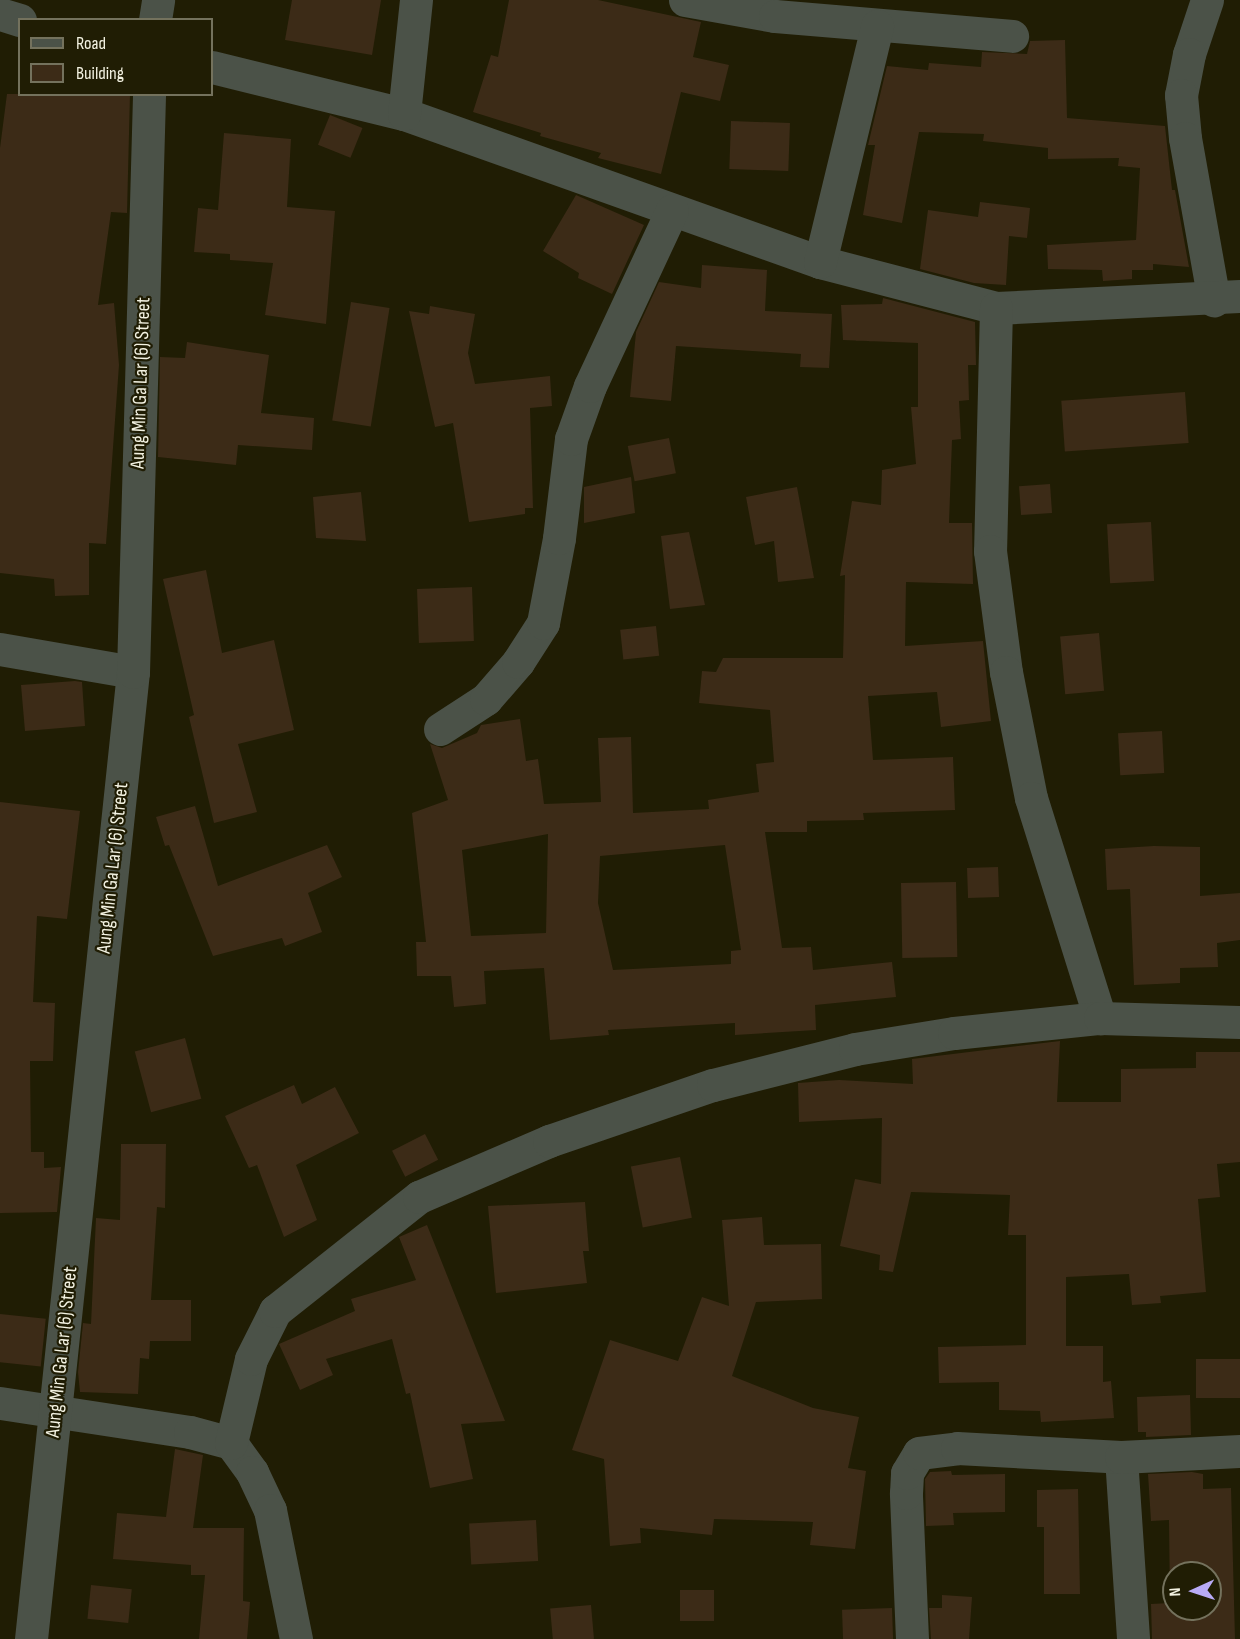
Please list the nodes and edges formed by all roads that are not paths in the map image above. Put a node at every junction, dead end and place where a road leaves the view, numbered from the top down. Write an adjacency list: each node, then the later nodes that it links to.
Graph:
1 (158, 0): 6 (street)
2 (416, 0): 12 (street)
3 (685, 0): 8 (street)
4 (1207, 0): 15 (street)
5 (0, 14): 7 (street)
6 (155, 18)
7 (18, 19)
8 (877, 26): 9 (street); 14 (street)
9 (1011, 36)
10 (213, 67): 12 (street)
11 (149, 96): 18 (street, Aung Min Ga Lar (6) Street)
12 (404, 114): 13 (street)
13 (672, 210): 14 (street); 19 (street)
14 (820, 262): 16 (street)
15 (1227, 298): 16 (street)
16 (996, 308): 20 (street)
17 (0, 649): 18 (street)
18 (133, 672): 23 (street, Aung Min Ga Lar (6) Street)
19 (440, 729)
20 (1100, 1018): 21 (street); 24 (street)
21 (1240, 1022)
22 (0, 1403): 23 (street)
23 (55, 1412): 24 (street); 27 (street, Aung Min Ga Lar (6) Street)
24 (231, 1443): 28 (street)
25 (1240, 1451): 26 (street)
26 (1121, 1457): 29 (street); 30 (street)
27 (31, 1639)
28 (296, 1639)
29 (912, 1639)
30 (1133, 1639)

